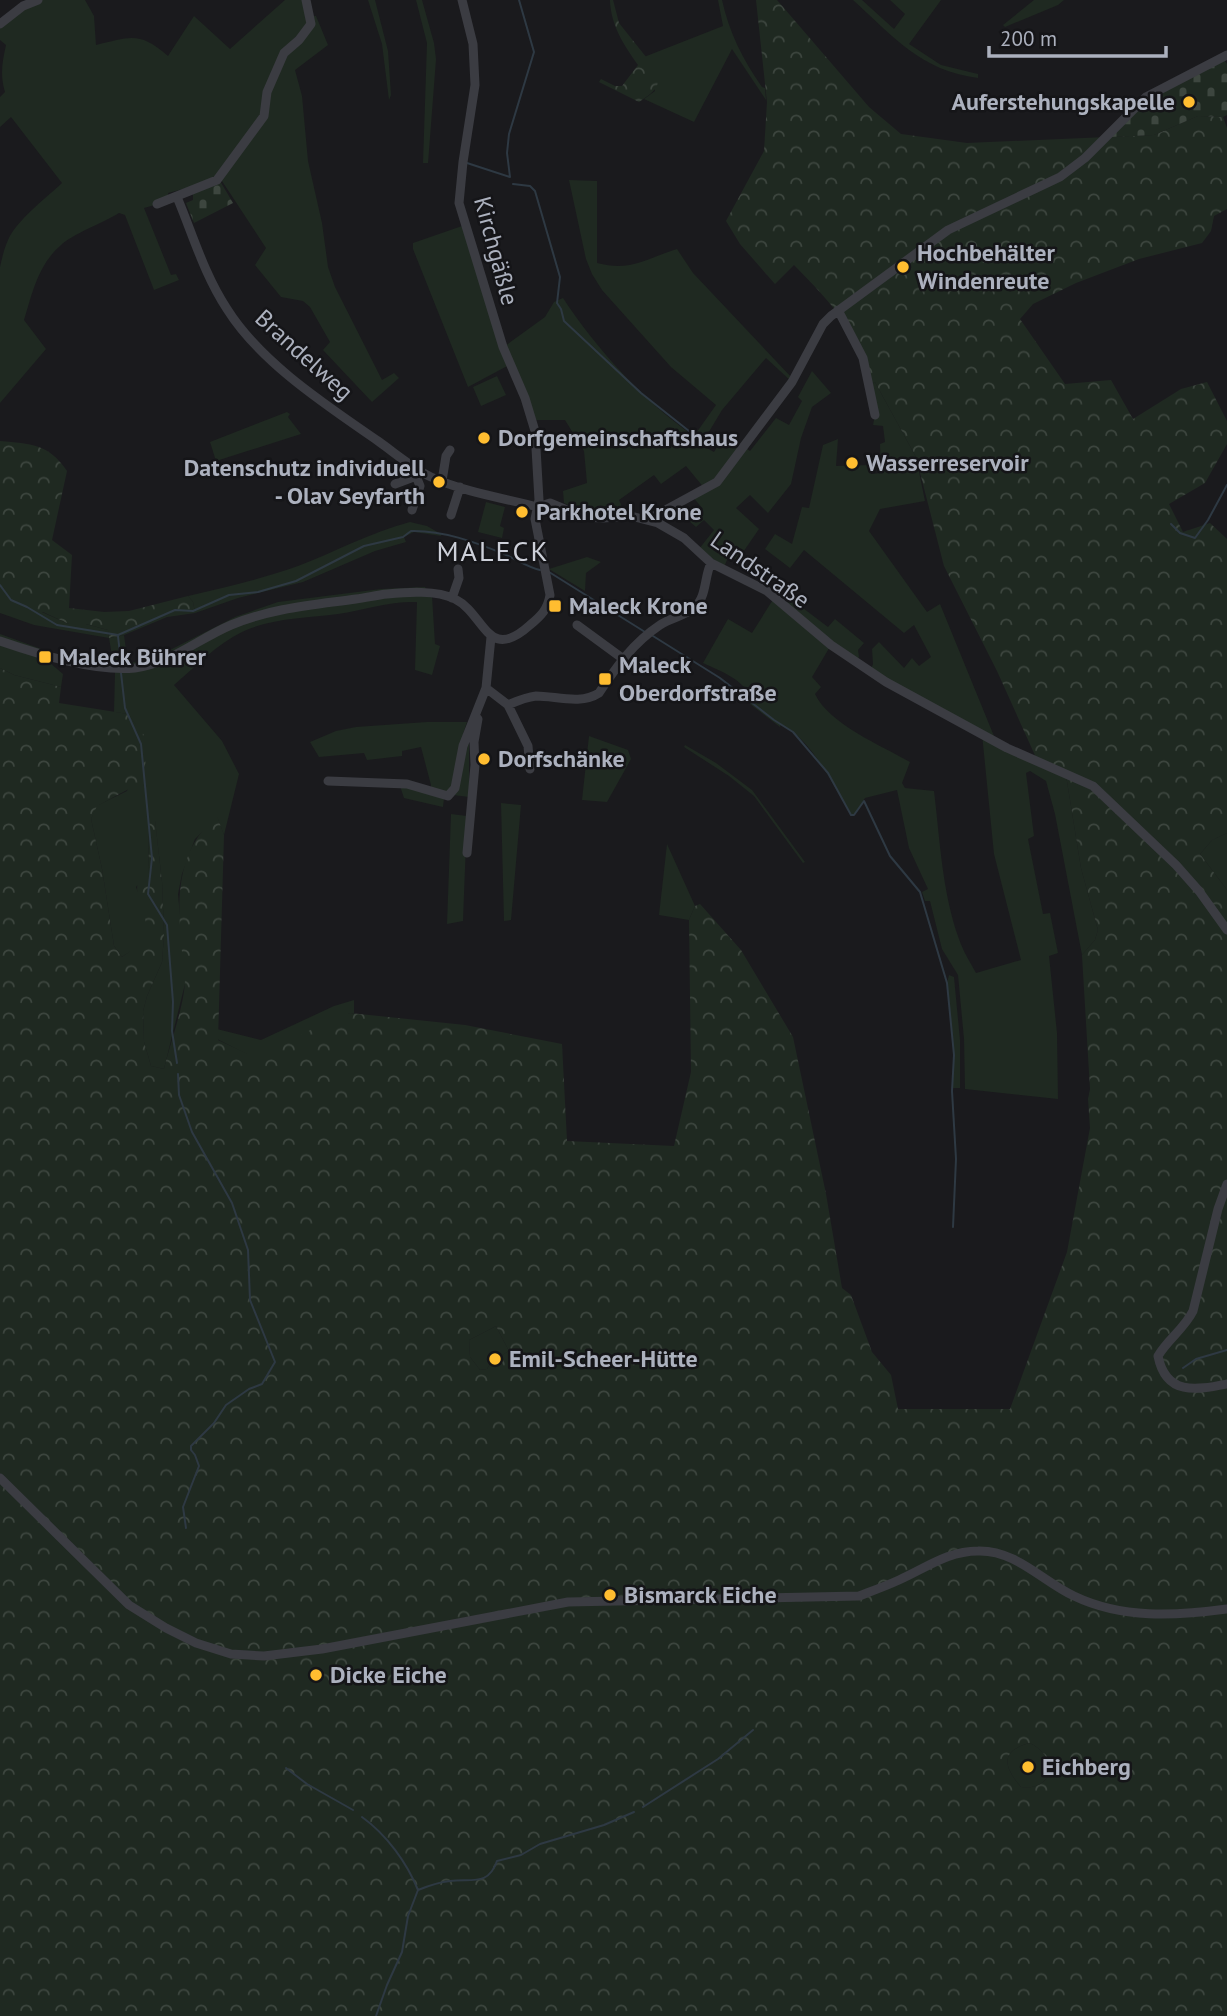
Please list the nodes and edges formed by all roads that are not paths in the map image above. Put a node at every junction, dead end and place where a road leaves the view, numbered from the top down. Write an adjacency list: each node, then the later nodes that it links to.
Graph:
1 (38, 0): 4 (street)
2 (306, 0): 6 (street)
3 (462, 0): 15 (street, Kirchgäßle)
4 (0, 24)
5 (1227, 55): 8 (street)
6 (177, 198): 7 (street); 11 (street, Brandelweg)
7 (157, 204)
8 (838, 310): 9 (street); 18 (street)
9 (875, 415)
10 (450, 450): 12 (street)
11 (420, 475): 12 (street, Brandelweg); 13 (street); 16 (street)
12 (442, 481): 14 (street, Brandelweg)
13 (395, 484)
14 (460, 487): 15 (street, Brandelweg); 17 (street)
15 (538, 507): 18 (street, Landstraße); 23 (street)
16 (412, 510)
17 (451, 515)
18 (649, 519): 19 (street, Landstraße)
19 (711, 563): 25 (street); 32 (street, Landstraße)
20 (458, 569): 21 (street)
21 (452, 598): 23 (street); 24 (street)
22 (577, 625): 25 (street)
23 (491, 637): 26 (street)
24 (0, 640)
25 (622, 658): 27 (street)
26 (486, 688): 27 (street); 28 (street)
27 (508, 705): 29 (street)
28 (476, 712): 30 (street); 31 (street)
29 (530, 769)
30 (328, 781)
31 (467, 853)
32 (1227, 930)
33 (1227, 1184): 34 (street)
34 (1227, 1384)
35 (0, 1478): 36 (street)
36 (1227, 1609)

